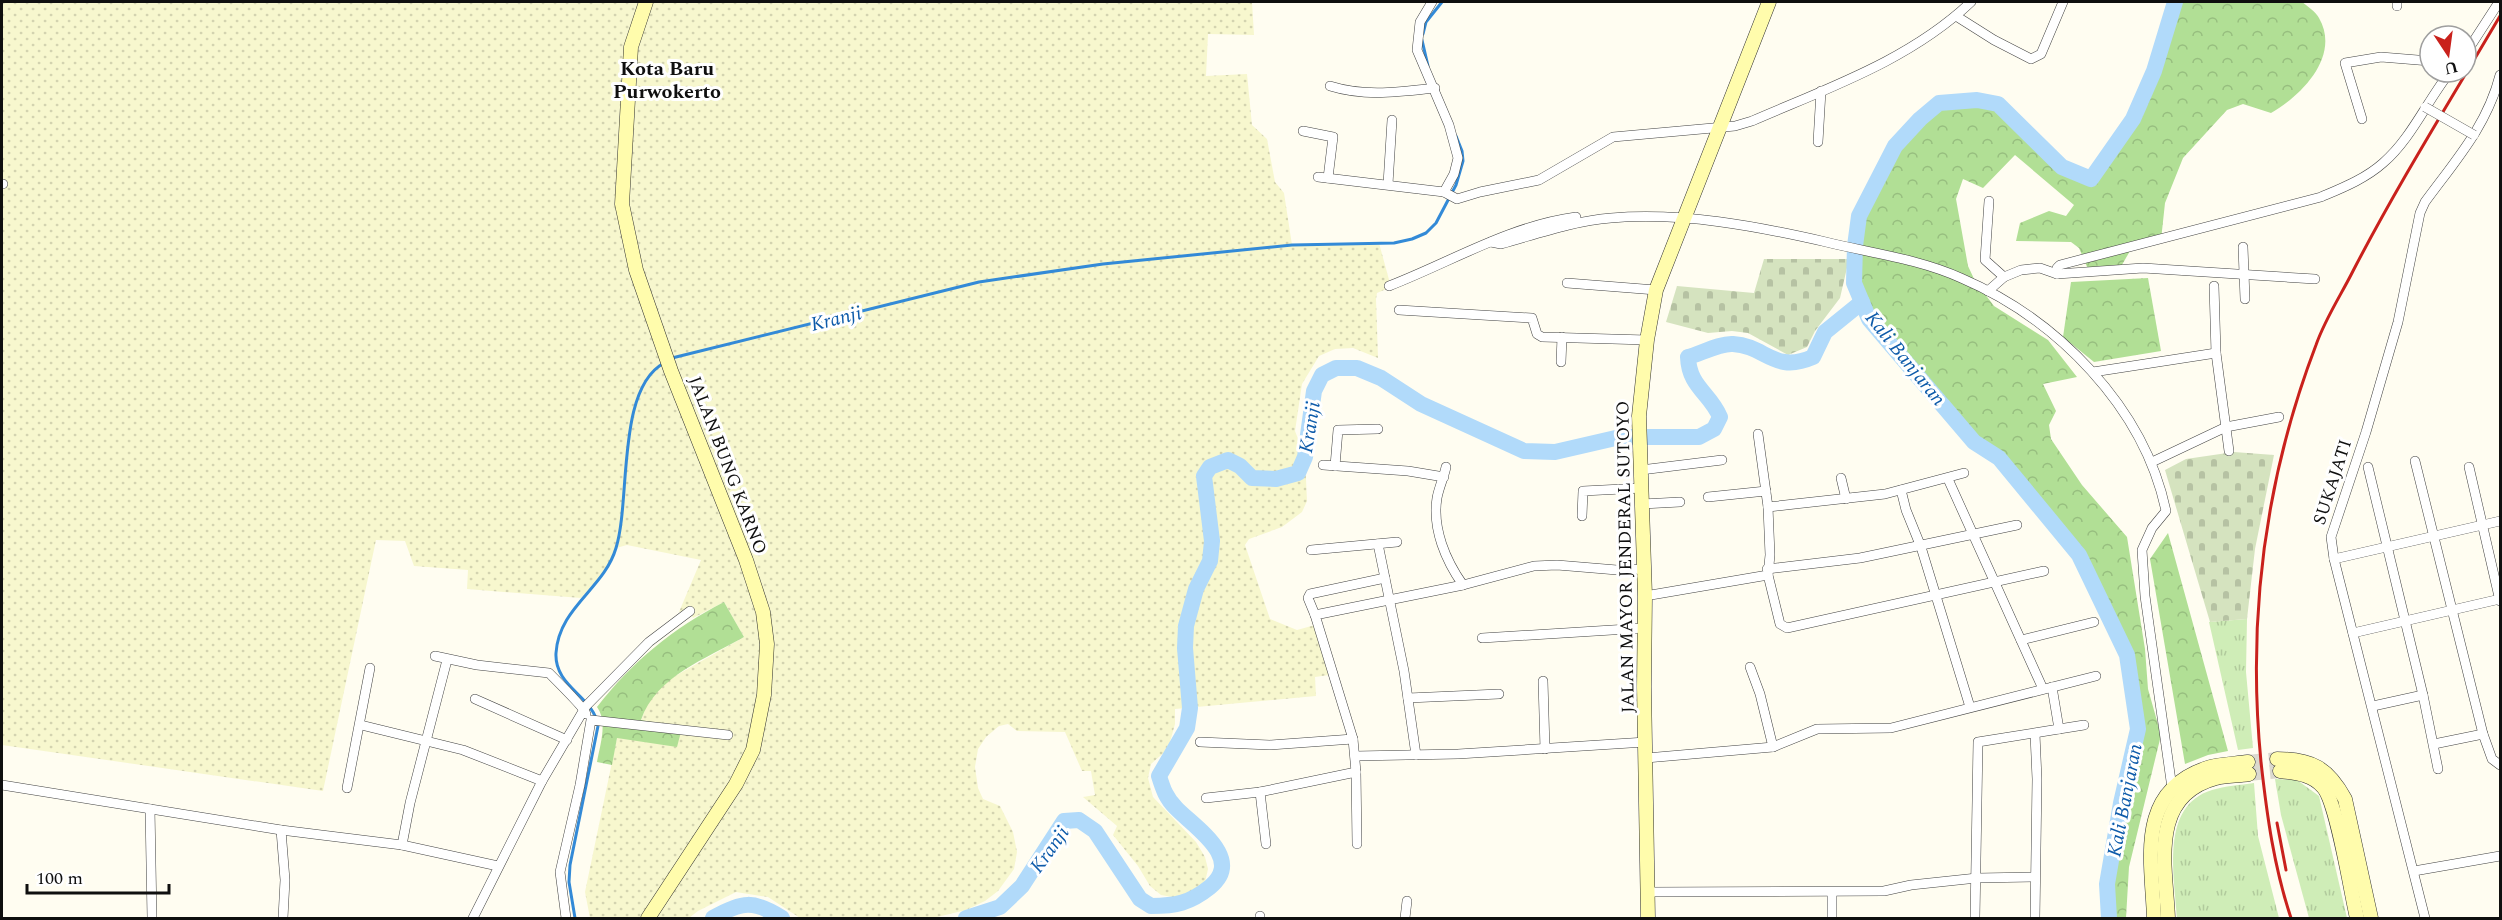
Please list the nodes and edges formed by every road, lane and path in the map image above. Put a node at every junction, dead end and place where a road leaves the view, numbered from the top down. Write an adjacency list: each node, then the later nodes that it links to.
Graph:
1 (646, 2): 160 (main road, JALAN BUNG KARNO)
2 (1432, 2): 14 (street)
3 (1769, 2): 19 (main road, JALAN MAYOR JENDERAL SUTOYO)
4 (1971, 2): 7 (street)
5 (2063, 2): 7 (street)
6 (2499, 2): 8 (street)
7 (1956, 16): 15 (street)
8 (2478, 34)
9 (2418, 60): 17 (street)
10 (2500, 75): 13 (street, SUKAJATI)
11 (2441, 84): 16 (street)
12 (1330, 86): 14 (street)
13 (2499, 87): 21 (street, SUKAJATI)
14 (1435, 88): 24 (street)
15 (1821, 91): 19 (street); 22 (street)
16 (2425, 107): 21 (street, bridge); 28 (street)
17 (2362, 119)
18 (1392, 120): 23 (street)
19 (1718, 127): 24 (street); 26 (main road, JALAN MAYOR JENDERAL SUTOYO)
20 (1303, 131): 23 (street)
21 (2474, 135): 81 (street, SUKAJATI)
22 (1818, 142)
23 (1388, 184): 24 (street)
24 (1448, 194)
25 (1989, 201): 30 (street)
26 (1685, 215): 33 (street); 35 (main road, JALAN MAYOR JENDERAL SUTOYO); 36 (street)
27 (2243, 247): 29 (street)
28 (2057, 274): 29 (street); 30 (street)
29 (2245, 275): 31 (street); 37 (street)
30 (2004, 277): 36 (street)
31 (2314, 279)
32 (1567, 283): 35 (street)
33 (1389, 286)
34 (2214, 286): 41 (street)
35 (1656, 290): 40 (main road, JALAN MAYOR JENDERAL SUTOYO)
36 (1988, 291): 43 (street)
37 (2245, 299)
38 (1399, 310): 39 (street)
39 (1562, 337): 40 (street); 42 (street)
40 (1647, 340): 57 (main road, JALAN MAYOR JENDERAL SUTOYO)
41 (2216, 353): 43 (street); 45 (street)
42 (1562, 362)
43 (2093, 372): 51 (street)
44 (2279, 417): 45 (street)
45 (2226, 427): 48 (street); 51 (street)
46 (1378, 429): 53 (street)
47 (1758, 434): 64 (street)
48 (2229, 451)
49 (1722, 460): 57 (street)
50 (2415, 461): 75 (street)
51 (2152, 462): 140 (street)
52 (1323, 465): 53 (street)
53 (1335, 466): 59 (street)
54 (1446, 466): 59 (street)
55 (2368, 467): 79 (street)
56 (2469, 467): 73 (street)
57 (1641, 469): 62 (main road, JALAN MAYOR JENDERAL SUTOYO)
58 (1964, 473): 61 (street)
59 (1444, 477): 88 (street)
60 (1841, 478): 66 (street)
61 (1948, 478): 63 (street); 74 (street)
62 (1642, 488): 68 (main road, JALAN MAYOR JENDERAL SUTOYO); 70 (street)
63 (1901, 490): 66 (street); 78 (street)
64 (1766, 491): 65 (street); 69 (street)
65 (1708, 496)
66 (1846, 499): 69 (street)
67 (1680, 502): 68 (street)
68 (1642, 504): 82 (main road, JALAN MAYOR JENDERAL SUTOYO)
69 (1768, 507): 84 (street)
70 (1582, 516)
71 (2500, 521): 73 (street)
72 (2017, 525): 74 (street)
73 (2484, 525): 75 (street); 85 (street)
74 (1973, 533): 78 (street); 87 (street)
75 (2434, 537): 79 (street); 93 (street)
76 (1397, 542): 77 (street)
77 (1378, 544): 80 (street); 86 (street)
78 (1921, 547): 84 (street); 90 (street)
79 (2386, 549): 81 (street); 96 (street)
80 (1311, 550)
81 (2334, 559): 99 (street, SUKAJATI)
82 (1644, 569): 88 (street); 89 (main road, JALAN MAYOR JENDERAL SUTOYO)
83 (2044, 571): 87 (street)
84 (1768, 572): 89 (street); 90 (street)
85 (2497, 573): 91 (street)
86 (1385, 578): 92 (street); 95 (street)
87 (1993, 581): 90 (street); 101 (street)
88 (1463, 585): 92 (street)
89 (1645, 596): 98 (main road, JALAN MAYOR JENDERAL SUTOYO)
90 (1936, 596): 113 (street)
91 (2500, 600): 93 (street)
92 (1389, 602): 95 (street); 111 (street)
93 (2452, 609): 96 (street); 121 (street)
94 (690, 611): 115 (street)
95 (1315, 615): 123 (street)
96 (2404, 621): 99 (street); 110 (street)
97 (2094, 622): 101 (street)
98 (1644, 628): 100 (street); 127 (main road, JALAN MAYOR JENDERAL SUTOYO)
99 (2353, 633): 114 (street, SUKAJATI)
100 (1482, 638)
101 (2021, 640): 108 (street)
102 (435, 656): 103 (street)
103 (447, 660): 115 (street); 124 (street)
104 (1750, 667): 129 (street)
105 (370, 668): 117 (street)
106 (2096, 676): 108 (street)
107 (1543, 681): 130 (street)
108 (2048, 688): 113 (street); 119 (street)
109 (1498, 694): 111 (street)
110 (2423, 695): 114 (street); 128 (street)
111 (1408, 698): 131 (street)
112 (475, 699): 125 (street)
113 (1970, 706): 129 (street)
114 (2373, 706): 150 (street, SUKAJATI)
115 (585, 707): 116 (street); 125 (street)
116 (594, 720): 122 (street); 159 (street)
117 (361, 725): 124 (street); 139 (street)
118 (2084, 725): 119 (street)
119 (2059, 729): 120 (street)
120 (2035, 734): 151 (street); 152 (street)
121 (2483, 734): 128 (street); 134 (street)
122 (728, 735)
123 (1353, 738): 126 (street); 132 (street)
124 (426, 740): 137 (street); 147 (street)
125 (567, 740): 137 (street)
126 (1200, 742)
127 (1646, 742): 130 (street); 133 (main road, JALAN MAYOR JENDERAL SUTOYO)
128 (2434, 744): 135 (street)
129 (1773, 747): 133 (street)
130 (1545, 749): 131 (street)
131 (1416, 754): 132 (street)
132 (1355, 756): 136 (street)
133 (1646, 758): 153 (main road, JALAN MAYOR JENDERAL SUTOYO)
134 (2500, 765)
135 (2438, 769)
136 (1356, 772): 141 (street); 146 (street)
137 (542, 781): 149 (street)
138 (2, 785): 143 (street)
139 (347, 789)
140 (2172, 789): 166 (main road); 167 (main road)
141 (1260, 792): 142 (street); 145 (street)
142 (1206, 798)
143 (150, 809): 144 (street); 156 (street)
144 (281, 830): 147 (street); 157 (street)
145 (1266, 844)
146 (1357, 844)
147 (402, 845): 149 (street)
148 (2500, 856): 150 (street)
149 (498, 866): 158 (street)
150 (2414, 871): 170 (street, SUKAJATI)
151 (2034, 877): 152 (street); 165 (street)
152 (1977, 878): 154 (street); 164 (street)
153 (1648, 892): 154 (street); 162 (main road, JALAN MAYOR JENDERAL SUTOYO)
154 (1832, 892): 163 (street)
155 (1407, 901): 161 (street)
156 (152, 918)
157 (283, 918)
158 (473, 918)
159 (566, 918)
160 (648, 918)
161 (1405, 918)
162 (1648, 918)
163 (1832, 918)
164 (1975, 918)
165 (2035, 918)
166 (2154, 918)
167 (2168, 918)
168 (2357, 918): 169 (main road)
169 (2371, 918)
170 (2425, 918)

